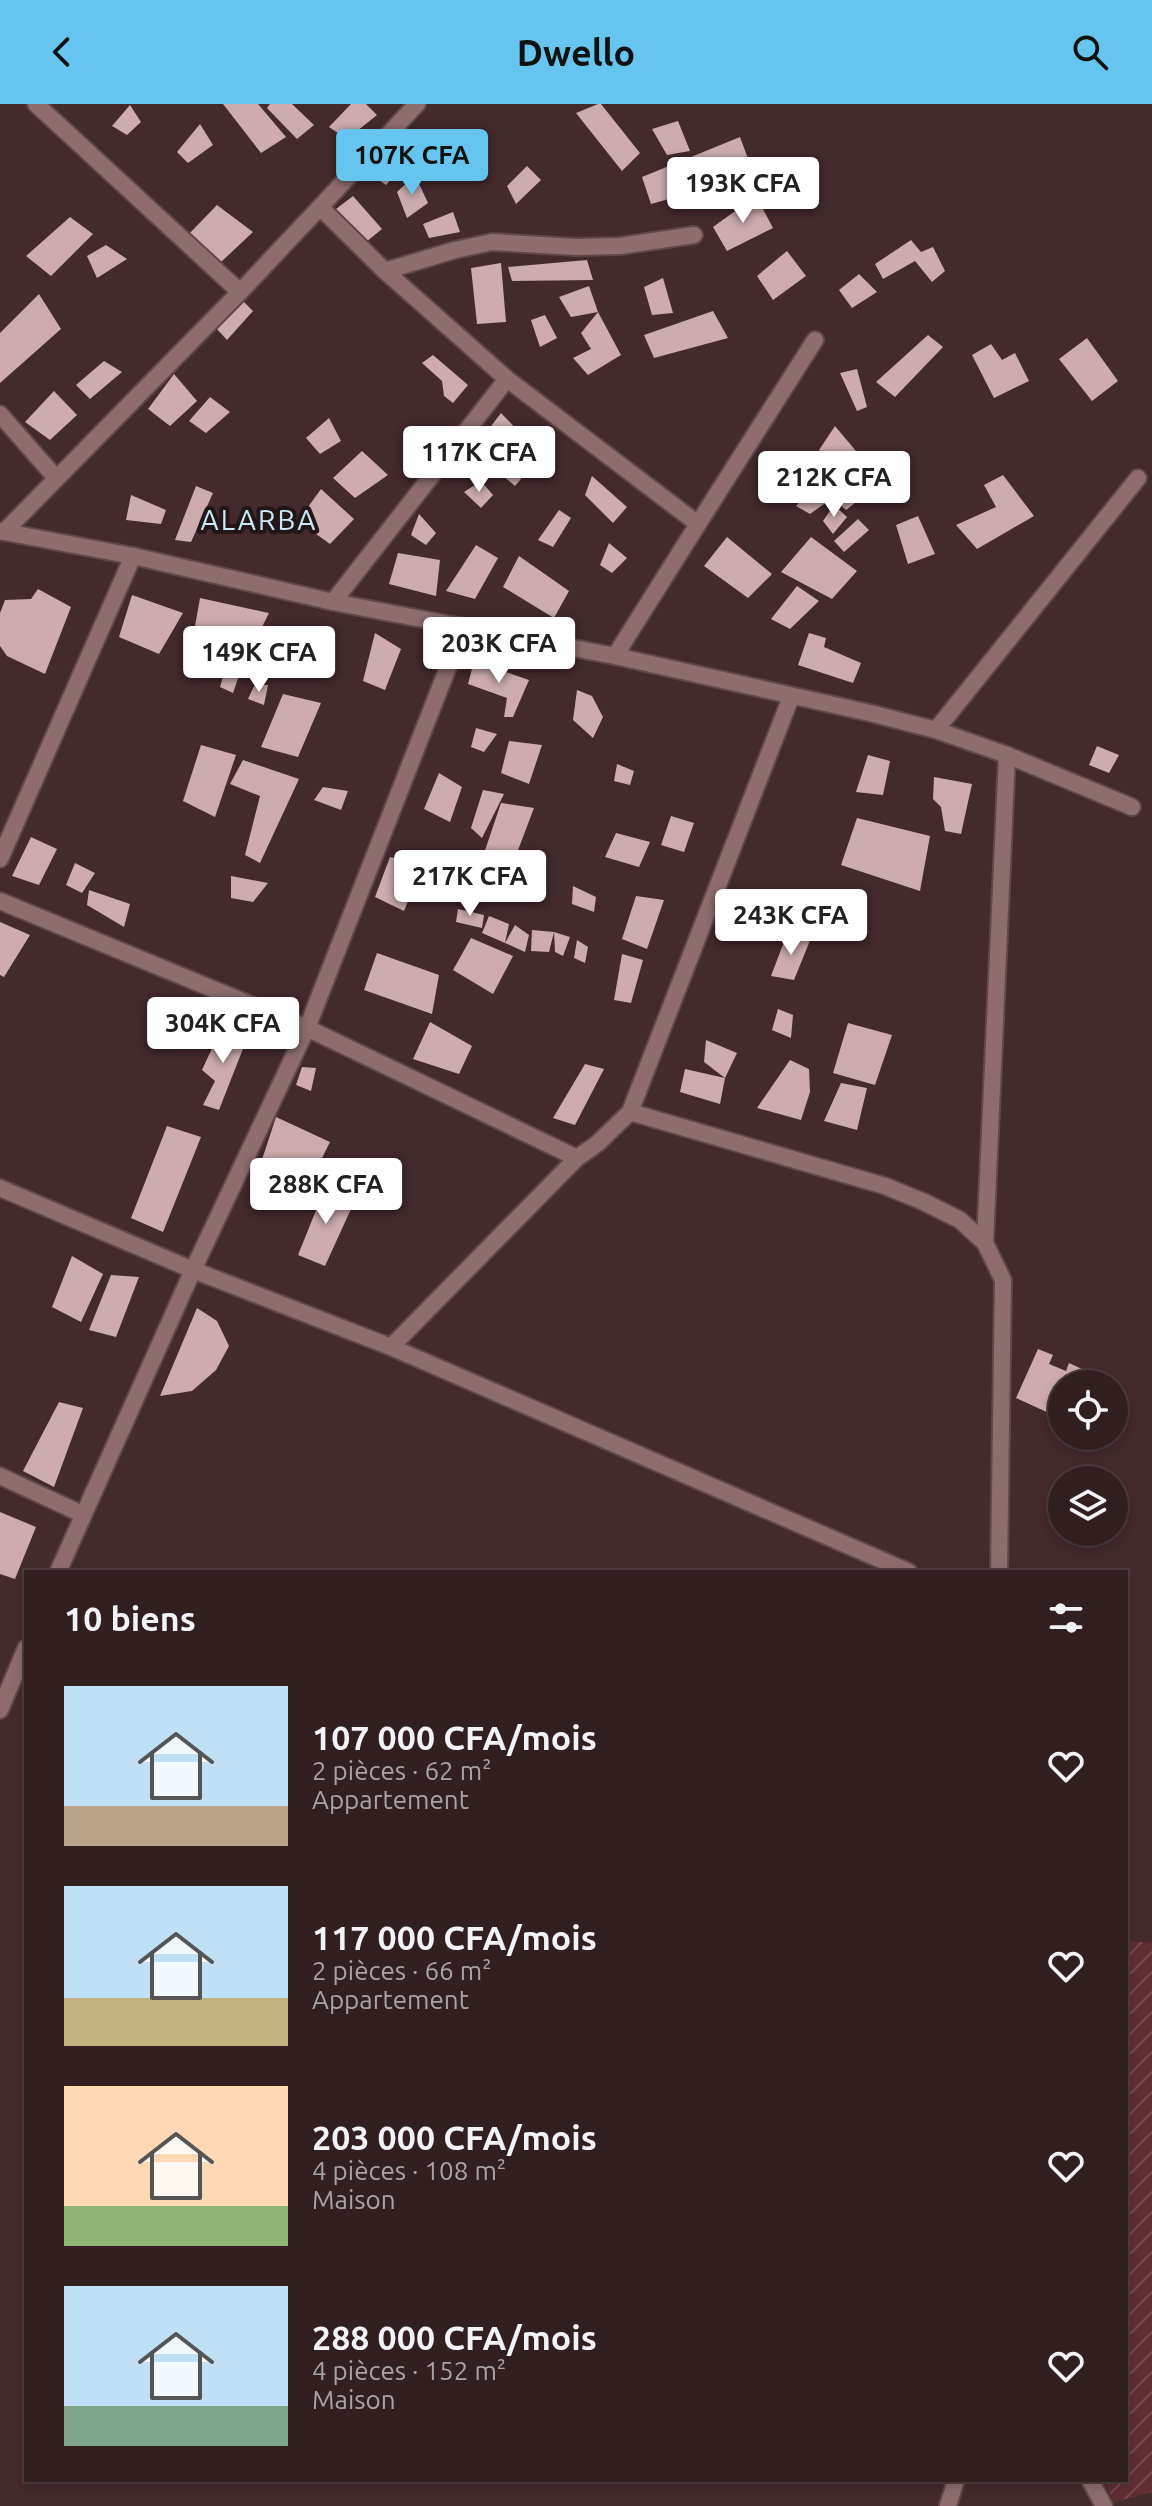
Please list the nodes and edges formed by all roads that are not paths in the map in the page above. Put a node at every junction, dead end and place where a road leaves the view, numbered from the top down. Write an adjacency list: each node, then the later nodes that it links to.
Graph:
1 (36, 104): 6 (street)
2 (410, 106): 3 (street)
3 (320, 207): 5 (street); 6 (street)
4 (694, 235): 5 (street)
5 (385, 271): 8 (street)
6 (240, 292): 10 (street)
7 (815, 340): 12 (street)
8 (507, 379): 12 (street); 15 (street)
9 (0, 414): 10 (street)
10 (56, 478): 13 (street)
11 (1138, 478): 19 (street)
12 (698, 524): 17 (street)
13 (2, 531): 14 (street)
14 (133, 556): 15 (street); 22 (street)
15 (333, 602): 16 (street)
16 (463, 629): 17 (street); 24 (street)
17 (615, 656): 18 (street)
18 (791, 697): 19 (street); 25 (street)
19 (936, 730): 20 (street)
20 (1007, 755): 21 (street); 28 (street)
21 (1132, 807)
22 (0, 859)
23 (0, 901): 24 (street)
24 (307, 1028): 26 (street); 29 (street)
25 (630, 1112): 26 (street); 28 (street)
26 (577, 1158): 30 (street)
27 (0, 1188): 29 (street)
28 (985, 1243): 35 (street)
29 (193, 1270): 30 (street); 32 (street)
30 (391, 1347): 34 (street)
31 (0, 1476): 32 (street)
32 (82, 1514): 33 (street)
33 (59, 1570)
34 (904, 1570)
35 (999, 1570)
36 (24, 1653): 37 (street)
37 (0, 1710)
38 (955, 2482): 40 (street)
39 (1091, 2482): 41 (street)
40 (948, 2506)
41 (1104, 2506)

